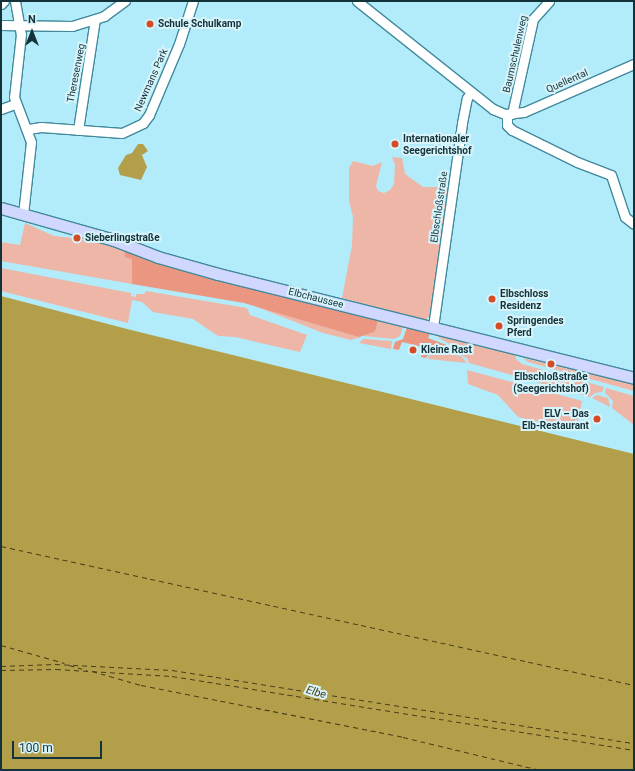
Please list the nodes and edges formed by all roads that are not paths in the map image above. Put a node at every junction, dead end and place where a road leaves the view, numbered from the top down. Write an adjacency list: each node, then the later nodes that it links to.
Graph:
1 (4, 1): 7 (street)
2 (15, 1): 10 (street)
3 (125, 1): 8 (street)
4 (193, 1): 17 (street, Newmans Park)
5 (357, 1): 12 (street)
6 (547, 2): 15 (street, Baumschulenweg)
7 (1, 4)
8 (95, 20): 10 (street); 17 (street, Theresenweg)
9 (1, 25): 10 (street)
10 (20, 26): 13 (street)
11 (634, 64): 15 (street, Quellental)
12 (471, 92): 15 (street); 21 (street, Elbschloßstraße)
13 (15, 104): 14 (street); 16 (street)
14 (1, 109)
15 (510, 114): 20 (street)
16 (28, 129): 17 (street, Newmans Park); 19 (street)
17 (78, 130)
18 (1, 208): 19 (main road, Elbchaussee)
19 (23, 214): 21 (main road, Elbchaussee)
20 (634, 224)
21 (433, 327): 22 (main road, Elbchaussee)
22 (634, 378)

